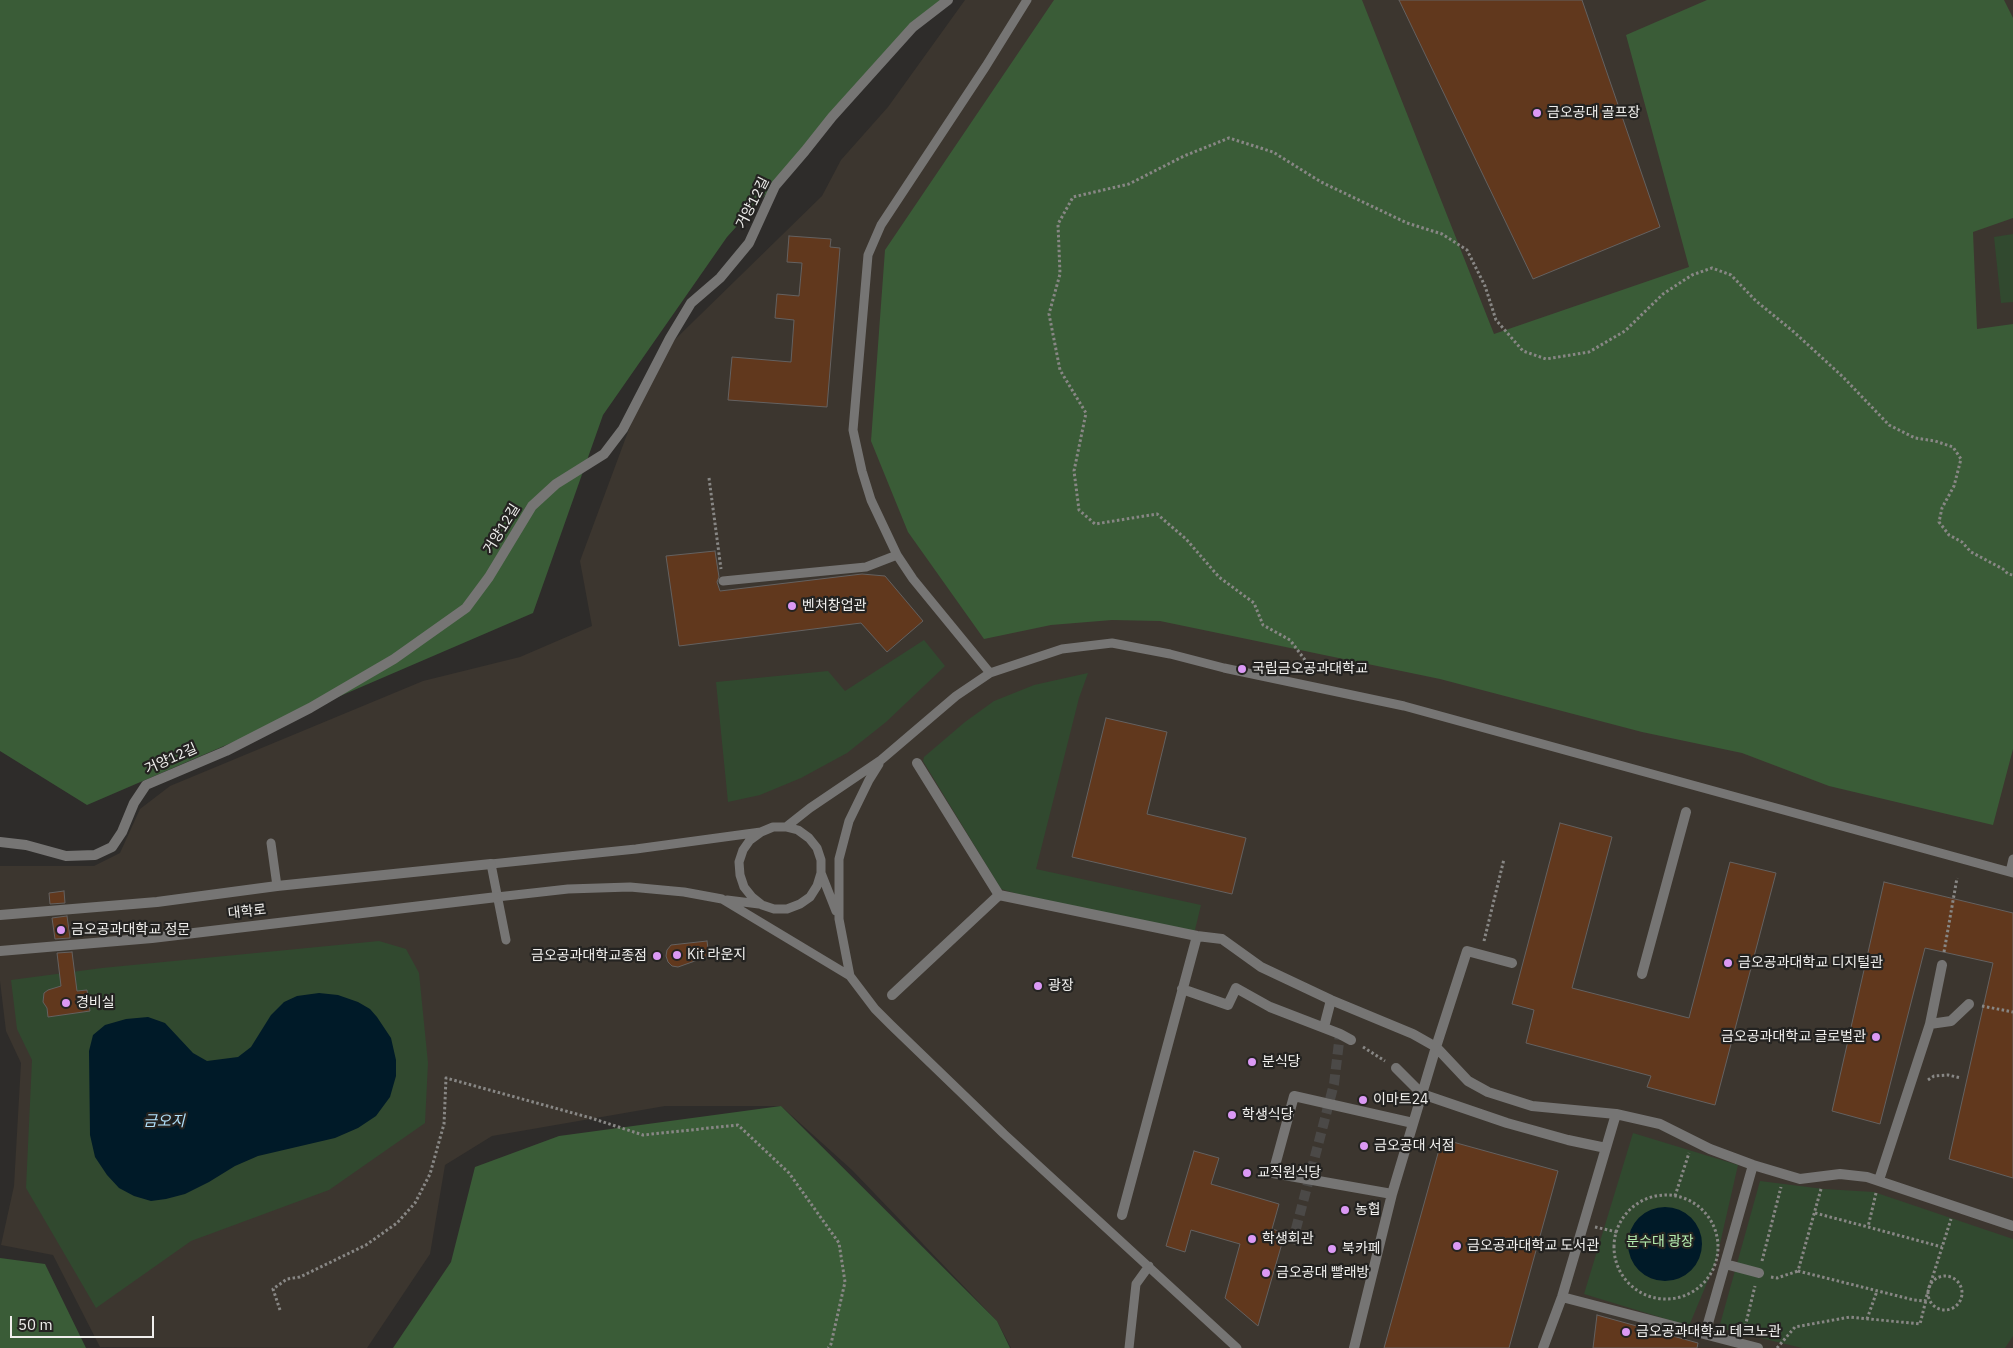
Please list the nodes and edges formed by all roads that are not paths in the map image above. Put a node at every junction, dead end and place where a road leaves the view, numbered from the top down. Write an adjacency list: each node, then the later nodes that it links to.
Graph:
1 (948, 0): 11 (street, 거양12길)
2 (1027, 0): 3 (lane)
3 (896, 555): 4 (lane); 5 (lane)
4 (723, 581)
5 (990, 673): 6 (lane); 15 (lane)
6 (881, 760): 9 (lane); 23 (lane)
7 (917, 763): 18 (street)
8 (1686, 812): 29 (street)
9 (786, 827): 10 (lane); 16 (lane)
10 (761, 832): 14 (lane); 21 (lane)
11 (0, 842)
12 (271, 844): 17 (lane)
13 (2013, 859): 15 (lane)
14 (491, 864): 17 (street, 대학로); 19 (lane)
15 (2011, 872)
16 (821, 873): 21 (lane); 23 (lane)
17 (277, 886): 22 (street, 대학로)
18 (999, 895): 24 (street); 32 (street)
19 (496, 897): 20 (lane); 25 (lane); 26 (street, 대학로)
20 (722, 900): 21 (lane); 30 (lane)
21 (762, 905)
22 (0, 915)
23 (839, 919): 30 (lane)
24 (1197, 936): 31 (street); 33 (street)
25 (506, 940)
26 (0, 951)
27 (1512, 963): 38 (street)
28 (1942, 965): 35 (street)
29 (1642, 974)
30 (850, 976): 50 (lane)
31 (1182, 989): 36 (street); 47 (street)
32 (892, 995)
33 (1331, 1000): 36 (street); 38 (street)
34 (1969, 1004): 35 (street)
35 (1930, 1024): 45 (street)
36 (1324, 1028): 37 (street)
37 (1352, 1040)
38 (1436, 1046): 40 (street); 41 (street)
39 (1396, 1068): 40 (street)
40 (1422, 1094): 42 (street); 43 (street)
41 (1616, 1114): 43 (street); 44 (street)
42 (1413, 1123): 46 (street); 46 (street)
43 (1606, 1148): 52 (street)
44 (1753, 1165): 45 (street); 49 (street)
45 (1879, 1180): 48 (street)
46 (1392, 1194): 56 (street)
47 (1122, 1215)
48 (2013, 1226)
49 (1725, 1264): 51 (street); 53 (street)
50 (1149, 1266): 54 (lane); 55 (lane)
51 (1759, 1273)
52 (1562, 1297): 53 (street); 57 (street)
53 (1705, 1334): 58 (street)
54 (1128, 1348)
55 (1237, 1348)
56 (1354, 1348)
57 (1544, 1348)
58 (1758, 1348)

